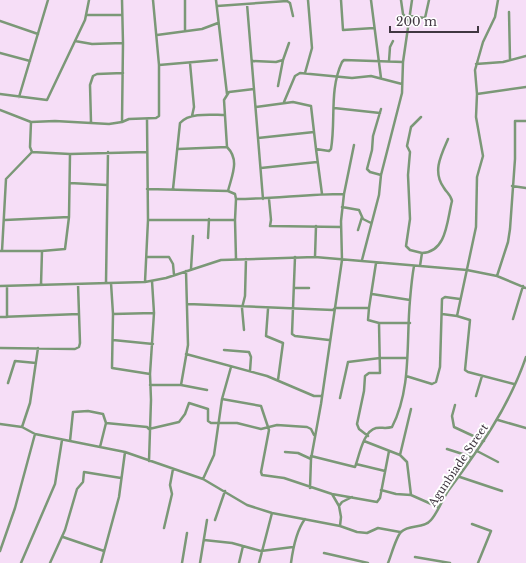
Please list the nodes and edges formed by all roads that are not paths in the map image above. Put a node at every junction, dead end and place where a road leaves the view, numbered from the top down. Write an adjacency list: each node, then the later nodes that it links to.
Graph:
1 (48, 0): 27 (street)
2 (89, 0): 18 (street)
3 (122, 0): 19 (street)
4 (153, 0): 28 (street)
5 (185, 0): 26 (street)
6 (216, 0): 16 (street)
7 (308, 0): 47 (street)
8 (341, 0): 25 (street)
9 (371, 0): 25 (street)
10 (401, 0): 23 (street)
11 (412, 0): 21 (street)
12 (429, 0): 21 (street)
13 (498, 0): 44 (street)
14 (276, 1): 15 (street); 20 (street)
15 (247, 4): 16 (street); 40 (street)
16 (217, 6): 24 (street)
17 (509, 12): 38 (street)
18 (87, 15): 19 (street); 29 (street)
19 (122, 15): 31 (street)
20 (293, 16)
21 (410, 16): 23 (street)
22 (0, 21): 27 (street)
23 (409, 21): 42 (street)
24 (218, 23): 26 (street); 55 (street)
25 (374, 28): 37 (street)
26 (185, 30): 28 (street)
27 (38, 34): 39 (street)
28 (156, 35): 45 (street)
29 (75, 41): 31 (street); 57 (street)
30 (393, 41): 41 (street)
31 (124, 43): 46 (street)
32 (289, 43): 36 (street)
33 (0, 53): 39 (street)
34 (526, 56): 38 (street)
35 (217, 60): 43 (street)
36 (283, 60): 40 (street); 51 (street)
37 (378, 60): 41 (street); 48 (street); 49 (street)
38 (510, 60): 44 (street)
39 (30, 61): 57 (street)
40 (253, 61): 53 (street)
41 (389, 61): 42 (street)
42 (403, 62): 50 (street)
43 (190, 63): 45 (street); 63 (street)
44 (476, 64): 56 (street)
45 (159, 66): 65 (street)
46 (123, 73): 68 (street); 69 (street)
47 (305, 73): 48 (street); 58 (street)
48 (336, 77): 49 (street); 60 (street)
49 (381, 78): 50 (street)
50 (402, 84): 83 (street)
51 (278, 86)
52 (526, 87): 56 (street)
53 (254, 89): 55 (street); 59 (street)
54 (0, 94): 57 (street)
55 (227, 94): 62 (street)
56 (477, 94): 125 (street)
57 (19, 97)
58 (284, 102): 59 (street); 70 (street)
59 (256, 107): 71 (street)
60 (334, 108): 76 (street); 83 (street)
61 (0, 110): 67 (street)
62 (225, 115): 63 (street); 74 (street)
63 (192, 116): 75 (street)
64 (421, 117): 113 (street)
65 (147, 119): 69 (street); 79 (street)
66 (526, 121): 86 (street)
67 (31, 122): 68 (street); 77 (street)
68 (91, 122): 69 (street)
69 (122, 122)
70 (314, 132): 71 (street); 76 (street)
71 (258, 138): 82 (street)
72 (448, 139): 113 (street)
73 (354, 146): 92 (street)
74 (227, 147): 75 (street); 90 (street)
75 (178, 150): 89 (street)
76 (316, 150): 81 (street)
77 (32, 152): 80 (street); 102 (street)
78 (108, 152): 79 (street); 80 (street); 85 (street)
79 (147, 152): 88 (street)
80 (70, 154): 84 (street)
81 (317, 162): 82 (street); 91 (street)
82 (261, 168): 95 (street)
83 (381, 175): 105 (street)
84 (70, 183): 85 (street); 99 (street)
85 (107, 185): 133 (street)
86 (512, 186): 87 (street); 128 (street)
87 (526, 188)
88 (147, 189): 89 (street); 103 (street)
89 (173, 190): 90 (street)
90 (228, 191): 94 (street)
91 (322, 194): 92 (street); 93 (street)
92 (344, 194): 98 (street)
93 (275, 198): 96 (street); 97 (street)
94 (236, 199): 95 (street); 104 (street)
95 (263, 199): 96 (street)
96 (269, 199): 97 (street)
97 (270, 207): 106 (street)
98 (342, 207): 100 (street); 107 (street)
99 (69, 217): 102 (street); 112 (street)
100 (362, 217): 105 (street); 108 (street)
101 (209, 219): 103 (street); 104 (street); 110 (street)
102 (5, 220): 111 (street)
103 (148, 220): 114 (street)
104 (235, 220): 118 (street)
105 (371, 223): 120 (street)
106 (316, 226): 107 (street); 116 (street)
107 (341, 227): 119 (street)
108 (358, 230)
109 (193, 236): 124 (street)
110 (208, 238)
111 (1, 251): 112 (street)
112 (42, 251): 134 (street)
113 (422, 253): 123 (street)
114 (147, 257): 127 (street); 130 (street)
115 (295, 257): 116 (street); 117 (street); 138 (street)
116 (315, 257): 119 (street)
117 (246, 258): 118 (street); 144 (street)
118 (236, 259): 124 (street)
119 (342, 260): 120 (street); 145 (street)
120 (362, 260): 121 (street)
121 (376, 263): 122 (street); 140 (street)
122 (414, 266): 123 (street); 142 (street)
123 (420, 266): 125 (street)
124 (191, 268): 126 (street)
125 (467, 270): 128 (street); 141 (street)
126 (186, 271): 127 (street); 143 (street)
127 (174, 275): 129 (street)
128 (496, 276): 137 (street)
129 (152, 281): 130 (street); 149 (street)
130 (145, 282): 131 (street)
131 (112, 283): 133 (street); 151 (street)
132 (78, 284): 133 (street); 134 (street); 150 (street)
133 (106, 284)
134 (41, 285): 136 (street)
135 (0, 286): 136 (street)
136 (7, 286): 155 (street)
137 (524, 287): 156 (street)
138 (295, 288): 139 (street); 148 (street)
139 (309, 288)
140 (372, 294): 142 (street); 146 (street)
141 (460, 299): 152 (street); 153 (street)
142 (410, 300): 158 (street)
143 (188, 304): 144 (street); 166 (street)
144 (242, 308): 147 (street); 159 (street)
145 (335, 308): 146 (street); 148 (street); 161 (street)
146 (369, 308): 157 (street)
147 (268, 309): 148 (street); 177 (street)
148 (293, 309): 161 (street)
149 (154, 313): 151 (street); 162 (street)
150 (80, 314): 155 (street); 164 (street)
151 (113, 314): 160 (street)
152 (442, 314): 153 (street); 175 (street)
153 (457, 316): 176 (street)
154 (0, 317): 155 (street)
155 (7, 317)
156 (513, 319)
157 (379, 323): 158 (street); 168 (street)
158 (410, 323): 169 (street)
159 (244, 330)
160 (113, 340): 162 (street); 174 (street)
161 (329, 340): 183 (street)
162 (153, 344): 174 (street)
163 (0, 348): 164 (street)
164 (38, 348): 170 (street)
165 (224, 350): 173 (street)
166 (186, 354): 172 (street); 181 (street)
167 (526, 357): 171 (street, Agunbiade Street)
168 (380, 358): 169 (street); 185 (street); 199 (street)
169 (408, 358): 175 (street)
170 (36, 363): 178 (street); 193 (street)
171 (525, 366): 179 (street, Agunbiade Street)
172 (231, 367): 173 (street); 186 (street)
173 (250, 371): 177 (street)
174 (150, 374): 180 (street)
175 (406, 376): 199 (street)
176 (482, 376): 179 (street); 184 (street)
177 (278, 380): 183 (street)
178 (8, 383)
179 (514, 384): 189 (street, Agunbiade Street)
180 (150, 385): 181 (street); 196 (street)
181 (181, 385): 182 (street)
182 (207, 390)
183 (321, 396): 198 (street)
184 (476, 396)
185 (340, 398)
186 (222, 399): 191 (street); 194 (street)
187 (455, 405): 203 (street)
188 (411, 409): 210 (street)
189 (498, 420): 195 (street); 203 (street, Agunbiade Street)
190 (106, 423): 196 (street); 201 (street); 204 (street)
191 (219, 423): 194 (street); 196 (street); 220 (street)
192 (0, 424): 193 (street)
193 (22, 427): 197 (street)
194 (269, 428): 198 (street); 221 (street)
195 (526, 428)
196 (149, 429): 213 (street)
197 (35, 434): 200 (street); 243 (street)
198 (314, 435): 212 (street)
199 (368, 436): 202 (street)
200 (62, 440): 201 (street); 248 (street)
201 (70, 441): 204 (street)
202 (364, 441): 206 (street); 215 (street)
203 (484, 441): 207 (street, Agunbiade Street)
204 (100, 447): 208 (street)
205 (448, 449): 211 (street)
206 (389, 451): 210 (street); 217 (street)
207 (476, 451): 211 (street, Agunbiade Street); 214 (street)
208 (125, 452): 213 (street); 219 (street)
209 (285, 452): 212 (street)
210 (400, 455): 226 (street)
211 (472, 457): 218 (street, Agunbiade Street)
212 (311, 458): 215 (street); 221 (street)
213 (149, 461): 216 (street)
214 (498, 462)
215 (356, 464): 217 (street)
216 (173, 469): 220 (street); 236 (street)
217 (385, 471): 222 (street)
218 (460, 477): 224 (street); 229 (street, Agunbiade Street)
219 (121, 478): 239 (street); 244 (street)
220 (203, 480): 223 (street)
221 (310, 488): 225 (street)
222 (381, 490): 226 (street); 227 (street)
223 (225, 491): 230 (street); 233 (street)
224 (502, 491)
225 (332, 494): 227 (street); 228 (street)
226 (411, 495): 229 (street)
227 (352, 497): 228 (street)
228 (339, 506): 235 (street)
229 (438, 507): 237 (street, Agunbiade Street)
230 (272, 513): 231 (street); 245 (street)
231 (305, 519): 235 (street); 242 (street)
232 (207, 520): 240 (street)
233 (215, 520)
234 (472, 524): 259 (street)
235 (340, 526): 237 (street)
236 (164, 528)
237 (400, 532): 257 (street)
238 (187, 533): 251 (street)
239 (62, 537): 244 (street); 249 (street)
240 (204, 540): 241 (street); 252 (street)
241 (243, 546): 245 (street); 253 (street)
242 (293, 547): 245 (street); 255 (street)
243 (0, 551)
244 (104, 551): 250 (street)
245 (261, 551): 254 (street)
246 (324, 553): 256 (street)
247 (416, 557): 258 (street)
248 (21, 563)
249 (50, 563)
250 (101, 563)
251 (182, 563)
252 (200, 563)
253 (239, 563)
254 (259, 563)
255 (291, 563)
256 (368, 563)
257 (388, 563)
258 (450, 563)
259 (478, 563)

